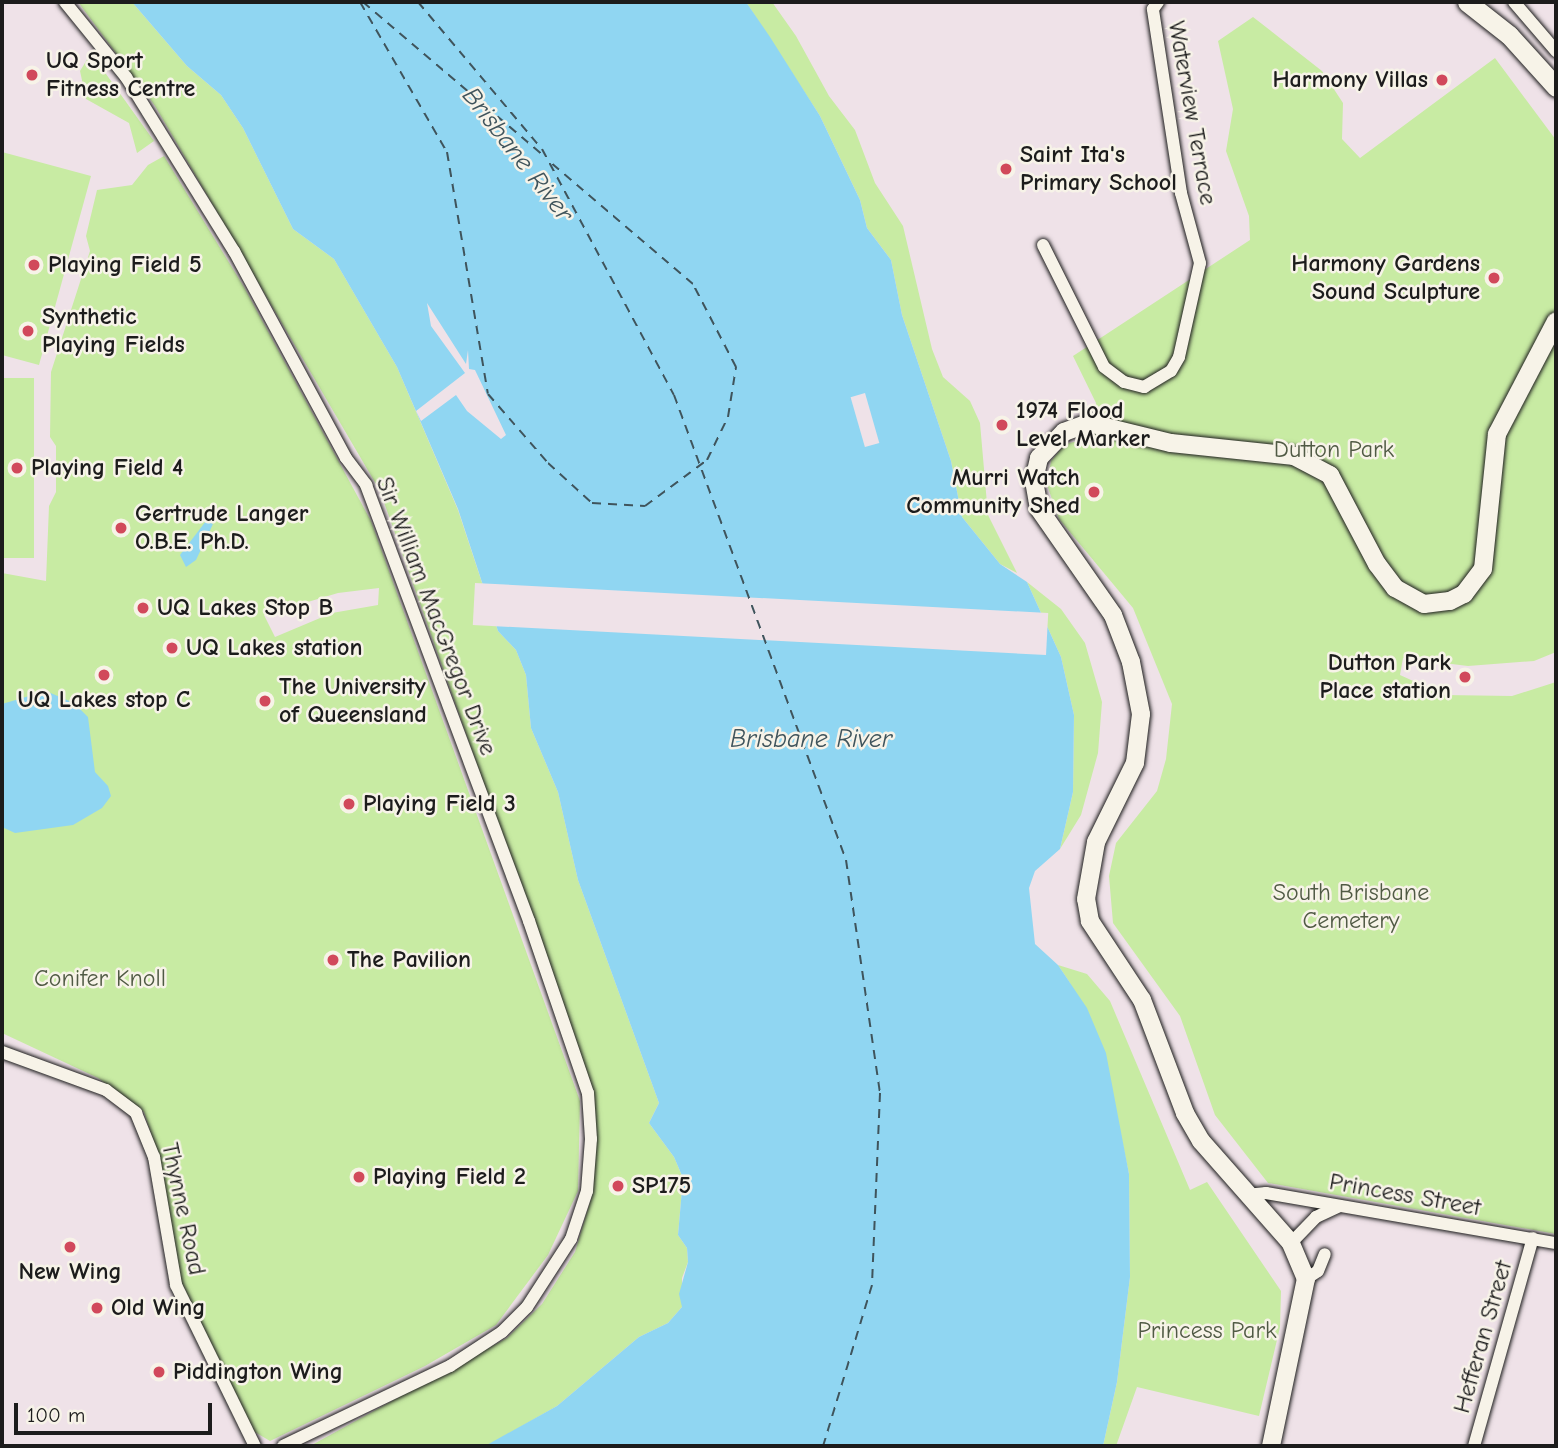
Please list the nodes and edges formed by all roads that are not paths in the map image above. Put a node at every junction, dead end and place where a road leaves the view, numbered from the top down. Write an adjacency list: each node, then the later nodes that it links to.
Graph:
1 (65, 2): 18 (street, Sir William MacGregor Drive)
2 (1466, 2): 6 (main road)
3 (1514, 2): 5 (street)
4 (1156, 4): 7 (street, Waterview Terrace)
5 (1556, 51)
6 (1556, 87)
7 (1043, 245)
8 (1556, 321): 10 (street)
9 (2, 1052): 17 (street, Thynne Road)
10 (1247, 1195): 11 (street, Princess Street); 13 (street)
11 (1342, 1206): 12 (street, Princess Street); 13 (street)
12 (1533, 1238): 14 (street, Princess Street); 20 (street, Hefferan Street)
13 (1291, 1243): 16 (street)
14 (1556, 1243)
15 (1325, 1254): 16 (street)
16 (1306, 1287): 19 (street)
17 (256, 1446)
18 (284, 1446)
19 (1271, 1446)
20 (1474, 1446)

